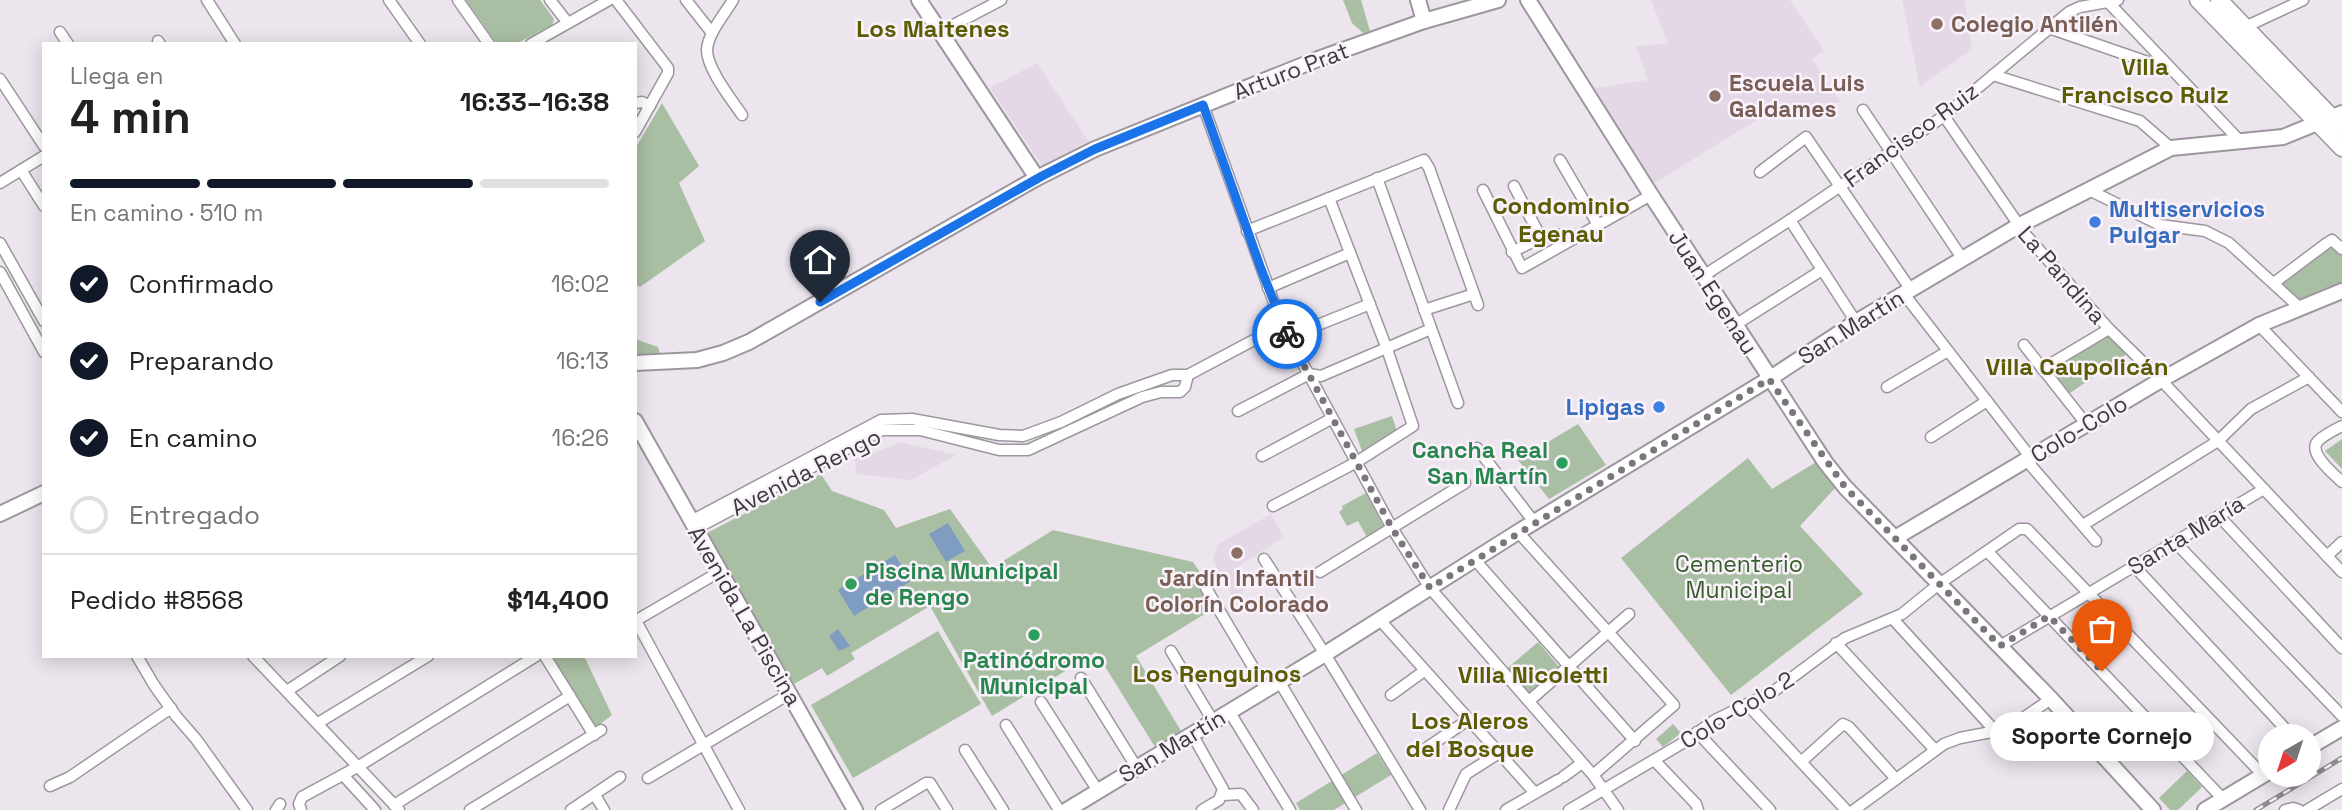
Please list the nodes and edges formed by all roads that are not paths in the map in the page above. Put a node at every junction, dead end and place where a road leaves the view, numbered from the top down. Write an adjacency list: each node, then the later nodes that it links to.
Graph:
1 (207, 0): 27 (street)
2 (389, 0): 28 (street)
3 (458, 0): 29 (street)
4 (550, 0): 19 (street)
5 (608, 0): 19 (street)
6 (616, 0): 25 (street)
7 (686, 0): 24 (street)
8 (733, 0): 24 (street)
9 (919, 0): 23 (main road)
10 (1001, 0): 23 (street)
11 (1418, 0): 18 (main road)
12 (1499, 0): 18 (main road, Arturo Prat)
13 (1528, 0): 59 (main road, Juan Egenau)
14 (2198, 0): 41 (main road)
15 (2220, 0): 20 (main road)
16 (2303, 0): 20 (street)
17 (2113, 1): 21 (street, Francisco Ruiz); 32 (street)
18 (1424, 21): 36 (main road, Arturo Prat)
19 (568, 23): 30 (street)
20 (2245, 27): 41 (main road)
21 (2049, 28): 32 (street); 33 (street, Francisco Ruiz)
22 (60, 32): 26 (street)
23 (940, 32): 52 (main road)
24 (712, 33): 39 (street)
25 (646, 39): 31 (street); 37 (street)
26 (67, 42)
27 (234, 42)
28 (419, 42)
29 (488, 42)
30 (535, 42)
31 (637, 44)
32 (2172, 70): 43 (street)
33 (1993, 75): 40 (street, Francisco Ruiz); 46 (street)
34 (0, 79): 44 (street)
35 (637, 103): 37 (street)
36 (1203, 105): 52 (main road, Arturo Prat); 65 (street)
37 (650, 106): 42 (street)
38 (1863, 110): 47 (street)
39 (742, 115)
40 (1944, 116): 47 (street, Francisco Ruiz); 64 (street, La Pandina)
41 (2333, 121): 43 (main road, San Martín); 45 (main road)
42 (637, 129)
43 (2239, 140): 46 (main road, San Martín)
44 (42, 143)
45 (2342, 148)
46 (2171, 149): 58 (main road, San Martín)
47 (1893, 152): 56 (street, Francisco Ruiz); 72 (street)
48 (42, 157): 50 (street)
49 (1560, 160): 63 (street)
50 (21, 170): 54 (street); 61 (street)
51 (1760, 172): 56 (street)
52 (1037, 178): 97 (main road, Arturo Prat)
53 (1377, 178): 60 (street); 80 (street); 84 (street)
54 (0, 183)
55 (1514, 186): 66 (street)
56 (1840, 187): 62 (street, Francisco Ruiz); 79 (street)
57 (1483, 190): 70 (street)
58 (2089, 190): 64 (main road, San Martín); 76 (street)
59 (1651, 195): 63 (street); 75 (main road, Juan Egenau)
60 (1329, 198): 65 (street); 71 (street)
61 (42, 202)
62 (1790, 220): 73 (street); 75 (street, Francisco Ruiz)
63 (1598, 225): 67 (street)
64 (2018, 226): 72 (main road, San Martín); 91 (street, La Pandina)
65 (1247, 231): 77 (street)
66 (1541, 238): 67 (street); 70 (street)
67 (1575, 238): 70 (street)
68 (0, 243): 85 (street)
69 (2342, 249): 76 (street)
70 (1512, 252)
71 (1350, 253): 77 (street); 81 (street)
72 (1962, 258): 79 (main road, San Martín)
73 (1822, 271): 86 (street); 87 (street)
74 (0, 272): 94 (street)
75 (1703, 276): 87 (main road, Juan Egenau)
76 (2275, 282): 83 (street)
77 (1268, 288): 89 (street)
78 (2342, 291): 83 (main road, Colo-Colo)
79 (1908, 292): 86 (main road, San Martín); 96 (street)
80 (1474, 294): 82 (street); 84 (street)
81 (1370, 304): 92 (street); 95 (street)
82 (1478, 304)
83 (2300, 308): 88 (main road, Colo-Colo)
84 (1424, 310): 90 (street)
85 (42, 317)
86 (1856, 322): 102 (main road, San Martín)
87 (1735, 325): 102 (main road, Juan Egenau)
88 (2259, 325): 101 (street); 103 (main road, Colo-Colo)
89 (1282, 326): 92 (street); 100 (street, Avenida Rengo)
90 (1431, 329): 95 (street); 106 (street)
91 (2109, 329): 98 (street); 103 (street, La Pandina)
92 (1288, 337): 99 (street)
93 (2024, 345): 98 (street)
94 (42, 348)
95 (1387, 349): 99 (street); 118 (street)
96 (1948, 351): 104 (street); 105 (street)
97 (637, 363)
98 (2042, 369): 111 (street)
99 (1310, 374): 107 (street); 109 (street)
100 (1188, 375): 127 (street, Avenida Rengo); 127 (street, Avenida Rengo)
101 (2309, 377): 108 (street); 114 (street)
102 (1769, 379): 126 (main road, San Martín); 131 (main road, Juan Egenau)
103 (2161, 380): 111 (main road, Colo-Colo); 114 (street, La Pandina)
104 (1887, 387)
105 (1987, 401): 113 (street); 117 (street)
106 (1458, 403)
107 (1238, 411)
108 (2342, 412)
109 (1331, 419): 116 (street); 118 (street)
110 (637, 425): 127 (main road, Avenida La Piscina)
111 (2087, 425): 117 (main road, Colo-Colo)
112 (2342, 426): 120 (street)
113 (1931, 437)
114 (2218, 441): 121 (street, La Pandina); 128 (street)
115 (1477, 448): 126 (street)
116 (1262, 456)
117 (2029, 459): 128 (street); 131 (main road, Colo-Colo)
118 (1355, 463): 123 (street); 129 (street)
119 (1465, 482): 129 (street)
120 (2342, 482)
121 (2264, 489): 125 (street, Santa María); 136 (street, La Pandina)
122 (42, 494): 124 (main road)
123 (1273, 506)
124 (0, 514)
125 (2219, 516): 133 (street, Santa María); 156 (street)
126 (1534, 522): 130 (main road, San Martín)
127 (693, 525): 140 (main road, Avenida La Piscina)
128 (2082, 525): 132 (street)
129 (1392, 528): 141 (street); 145 (street)
130 (1518, 531): 138 (main road, San Martín); 153 (street)
131 (1895, 538): 143 (main road, Juan Egenau)
132 (2096, 541)
133 (2175, 542): 139 (street, Santa María); 179 (street)
134 (2342, 542): 136 (street)
135 (1988, 552): 143 (street, Colo-Colo 2); 146 (street, Colo-Colo 2); 148 (street)
136 (2327, 556): 142 (street, La Pandina)
137 (1264, 559): 158 (street)
138 (1475, 560): 145 (main road, San Martín); 165 (street)
139 (2134, 566): 146 (street, Santa María); 183 (street)
140 (719, 572): 151 (street); 170 (main road, Avenida La Piscina)
141 (1320, 572)
142 (2342, 572)
143 (1939, 584): 150 (street, Colo-Colo 2); 155 (main road, Juan Egenau)
144 (1206, 588): 168 (street)
145 (1430, 588): 149 (main road, San Martín); 174 (street)
146 (2090, 592): 148 (street, Santa María); 199 (street)
147 (1629, 614): 153 (street)
148 (2049, 616): 155 (street, Santa María); 215 (street)
149 (1379, 619): 158 (main road, San Martín); 166 (street)
150 (1893, 619): 154 (street, Colo-Colo 2); 187 (street)
151 (637, 620)
152 (637, 623): 191 (street)
153 (1608, 632): 165 (street); 190 (street)
154 (1836, 643): 176 (street, Colo-Colo 2); 194 (street)
155 (2000, 646): 173 (main road, Juan Egenau)
156 (2342, 648)
157 (1171, 650): 181 (street)
158 (1325, 654): 168 (main road, San Martín); 235 (street)
159 (138, 658): 177 (street)
160 (256, 658): 169 (street)
161 (337, 658): 169 (street)
162 (425, 658): 182 (street)
163 (533, 658): 200 (street)
164 (546, 658): 172 (street)
165 (1568, 667): 174 (street); 190 (street)
166 (1424, 671): 171 (street); 180 (street)
167 (1081, 678): 201 (street)
168 (1273, 685): 178 (main road, San Martín); 234 (street)
169 (287, 691): 182 (street)
170 (789, 694): 191 (street); 226 (main road, Avenida La Piscina)
171 (1391, 695)
172 (570, 696): 216 (street); 222 (street)
173 (2051, 699): 187 (street); 243 (main road, Juan Egenau)
174 (1529, 701): 198 (street)
175 (1041, 702): 211 (street)
176 (1747, 704): 186 (street, Colo-Colo 2); 197 (street)
177 (171, 708): 208 (street); 219 (street)
178 (1229, 711): 181 (main road, San Martín); 233 (street)
179 (2342, 716)
180 (1468, 720): 192 (street); 195 (street)
181 (1213, 721): 188 (main road, San Martín)
182 (318, 723): 200 (street)
183 (2281, 724)
184 (1006, 725): 230 (street)
185 (2342, 728): 189 (main road)
186 (1697, 732): 196 (street, Colo-Colo 2); 218 (street)
187 (1996, 732): 194 (street)
188 (1192, 734): 201 (main road, San Martín); 214 (street)
189 (2321, 740)
190 (1635, 741): 203 (street)
191 (704, 747): 205 (street); 225 (street)
192 (1428, 747)
193 (965, 750): 229 (street)
194 (1935, 750): 207 (street)
195 (1499, 753): 212 (street); 236 (street)
196 (1654, 760): 210 (street, Colo-Colo 2); 240 (street)
197 (1801, 762): 207 (street); 241 (street)
198 (1582, 763): 203 (street); 212 (street)
199 (2258, 764)
200 (359, 766): 202 (street); 216 (street)
201 (1137, 768): 211 (main road, San Martín)
202 (343, 775): 220 (street); 221 (street)
203 (1593, 775): 210 (street)
204 (620, 778): 213 (street)
205 (648, 778)
206 (2258, 778): 215 (main road)
207 (1896, 779): 242 (street)
208 (50, 786)
209 (2342, 789): 247 (street)
210 (1604, 790): 238 (street, Colo-Colo 2); 239 (street)
211 (1098, 791): 217 (main road, San Martín)
212 (1535, 793): 237 (street)
213 (595, 795): 223 (street); 224 (street)
214 (1222, 795): 231 (street); 232 (street)
215 (2223, 799): 244 (main road)
216 (397, 807)
217 (1073, 808)
218 (1767, 809)
219 (247, 810)
220 (301, 810)
221 (375, 810)
222 (470, 810)
223 (571, 810)
224 (604, 810)
225 (739, 810)
226 (855, 810)
227 (881, 810): 228 (street)
228 (947, 810)
229 (1003, 810)
230 (1059, 810)
231 (1202, 810)
232 (1253, 810)
233 (1290, 810)
234 (1356, 810)
235 (1420, 810)
236 (1449, 810)
237 (1506, 810)
238 (1569, 810)
239 (1618, 810)
240 (1698, 810)
241 (1846, 810)
242 (1854, 810)
243 (2153, 810)
244 (2205, 810)
245 (2285, 810): 246 (street)
246 (2299, 810)
247 (2307, 810)

